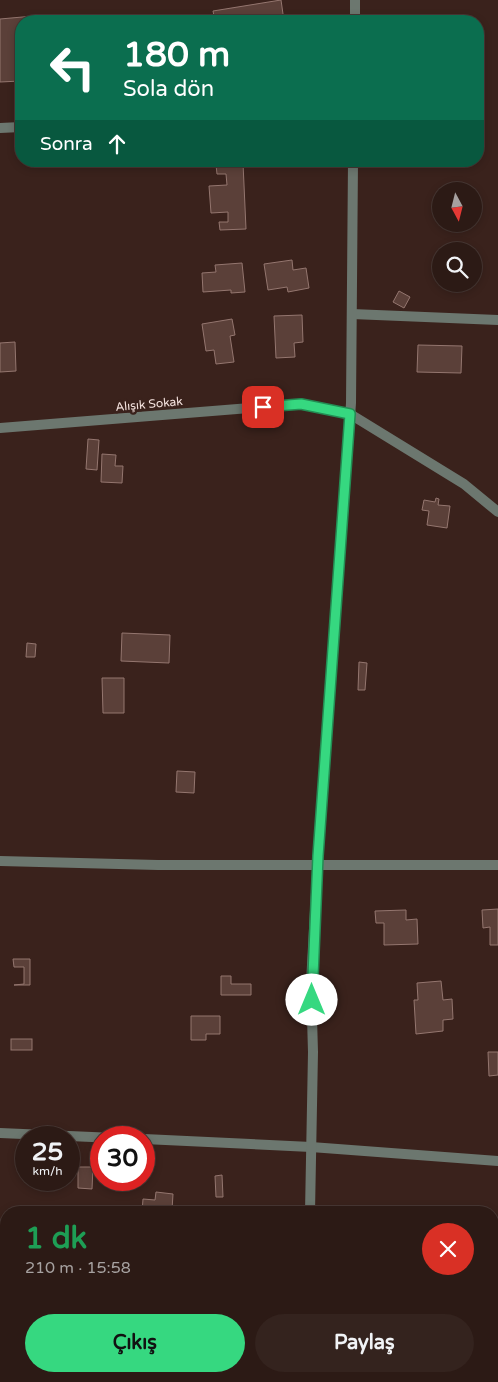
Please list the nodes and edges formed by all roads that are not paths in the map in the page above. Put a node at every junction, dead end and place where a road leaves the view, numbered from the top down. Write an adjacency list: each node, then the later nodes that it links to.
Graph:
1 (355, 0): 2 (street)
2 (355, 15)
3 (15, 127): 4 (street)
4 (0, 128)
5 (353, 167): 6 (street)
6 (352, 314): 7 (street); 8 (street)
7 (498, 320)
8 (350, 414): 9 (street, Alışık Sokak); 10 (street); 12 (street)
9 (0, 428)
10 (498, 512)
11 (0, 861): 12 (street)
12 (318, 864): 13 (street); 17 (street)
13 (498, 865)
14 (0, 1133): 15 (street)
15 (90, 1137)
16 (155, 1140): 17 (street)
17 (311, 1147): 18 (street); 19 (street)
18 (498, 1161)
19 (310, 1206)

